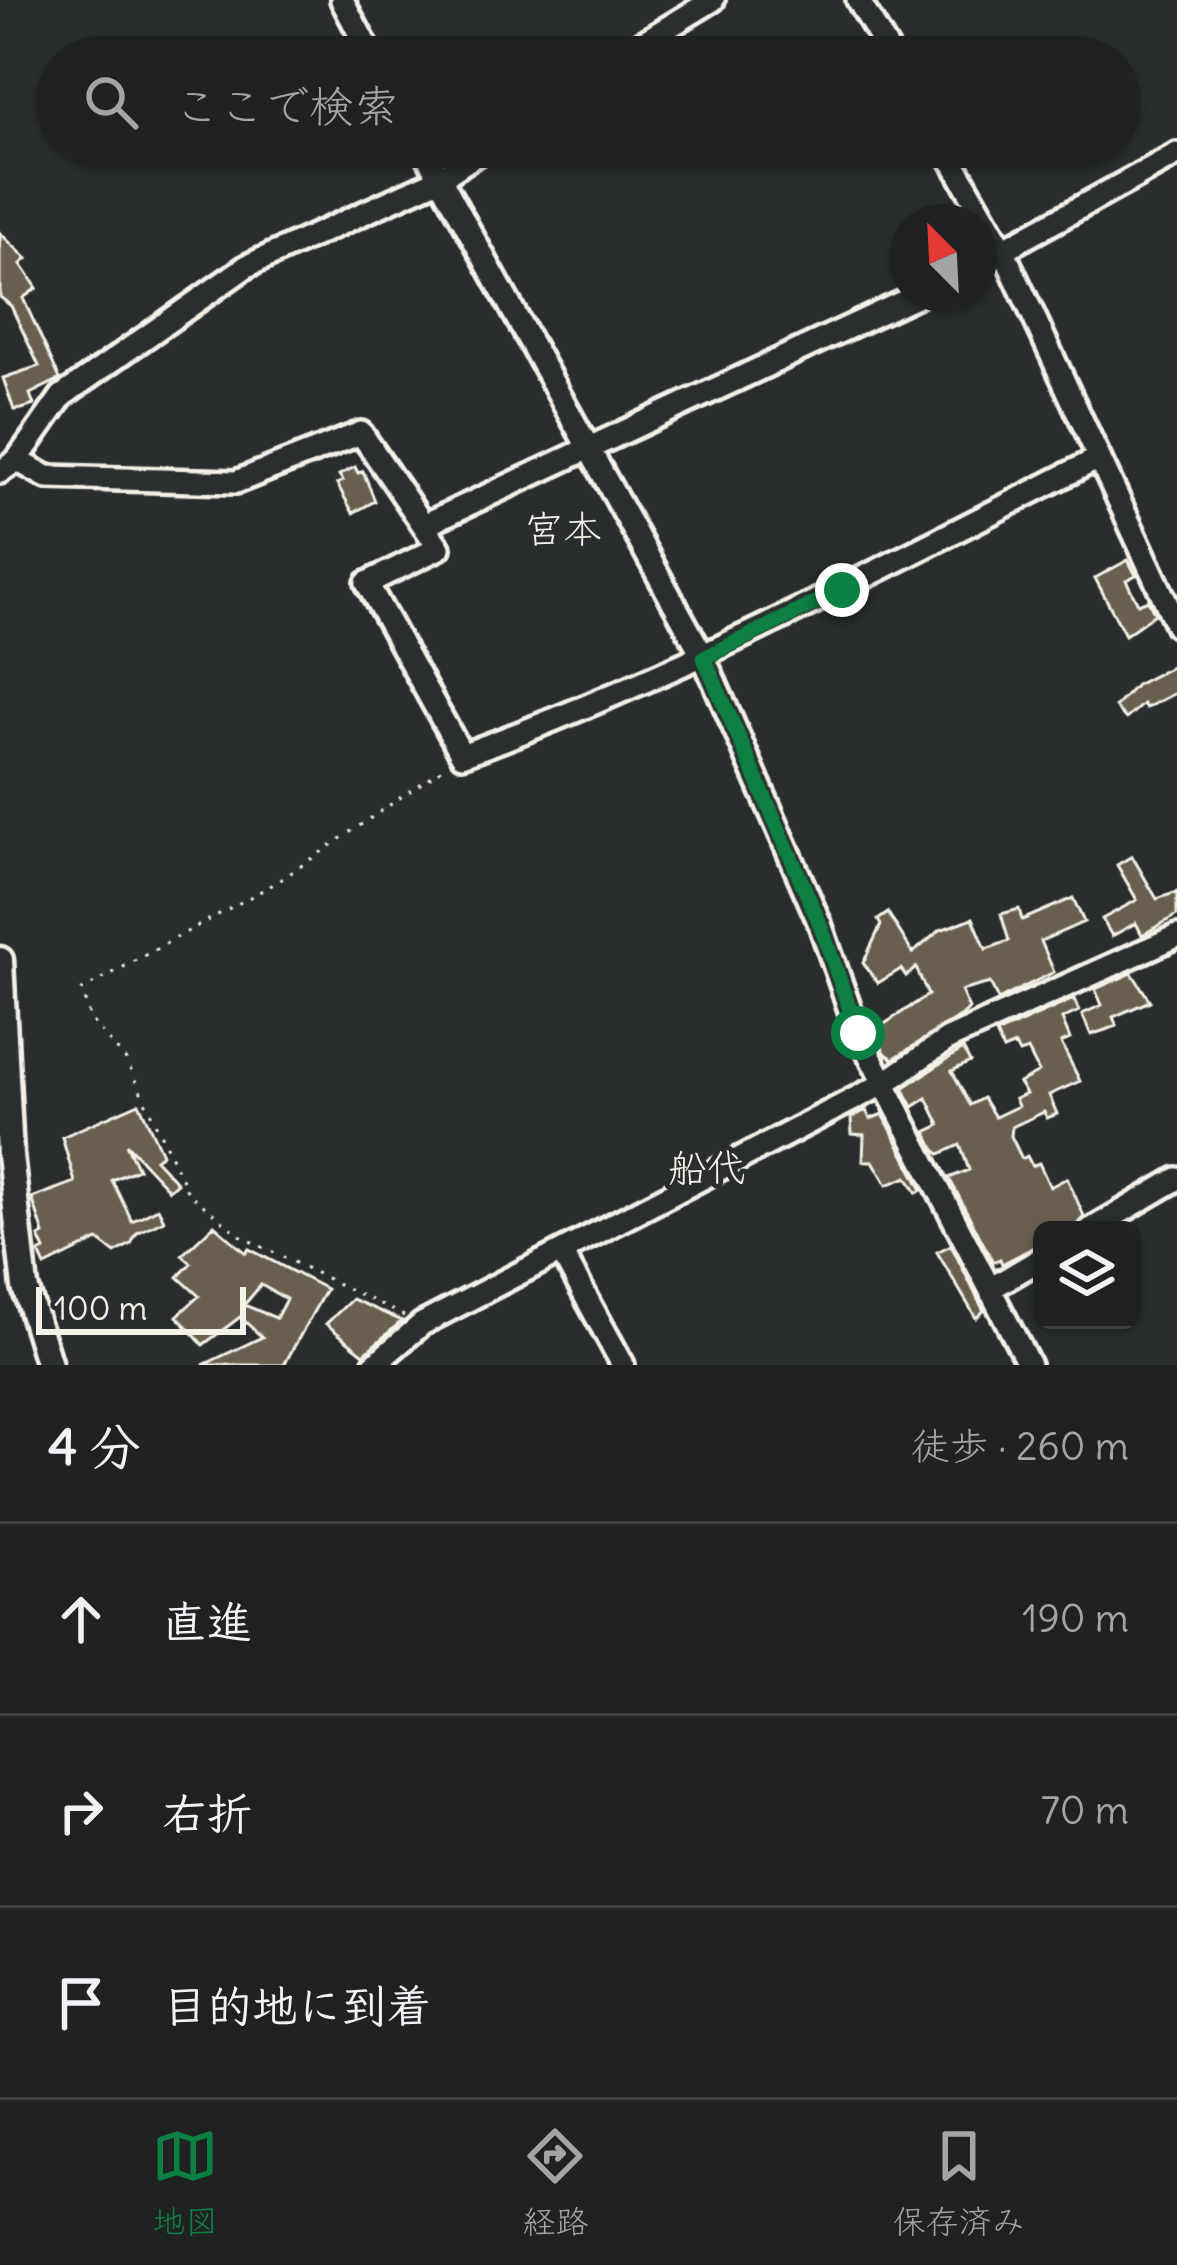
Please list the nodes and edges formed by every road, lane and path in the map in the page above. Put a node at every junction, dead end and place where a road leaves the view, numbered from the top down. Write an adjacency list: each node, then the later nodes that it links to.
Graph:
1 (342, 0): 4 (street)
2 (713, 0): 5 (street)
3 (858, 0): 6 (street)
4 (361, 36)
5 (654, 36)
6 (879, 36)
7 (1177, 154): 12 (street)
8 (435, 168): 11 (street)
9 (456, 168): 11 (street)
10 (956, 168): 12 (street)
11 (441, 178): 15 (street); 17 (street)
12 (1002, 248): 13 (street); 16 (street)
13 (997, 251)
14 (889, 308): 15 (street)
15 (591, 446): 18 (street); 20 (street)
16 (1099, 458): 19 (street); 20 (street)
17 (9, 466): 18 (street)
18 (424, 525): 21 (street)
19 (1177, 626)
20 (704, 658): 21 (street); 24 (street)
21 (462, 754): 30 (path)
22 (1177, 936): 24 (street)
23 (0, 960): 31 (main road)
24 (883, 1084): 27 (street); 29 (street)
25 (1177, 1179): 26 (street)
26 (1105, 1221)
27 (562, 1253): 30 (street); 33 (street)
28 (1033, 1263): 29 (street)
29 (990, 1289): 34 (street)
30 (422, 1324): 32 (street)
31 (49, 1365)
32 (374, 1365)
33 (623, 1365)
34 (1029, 1365)

